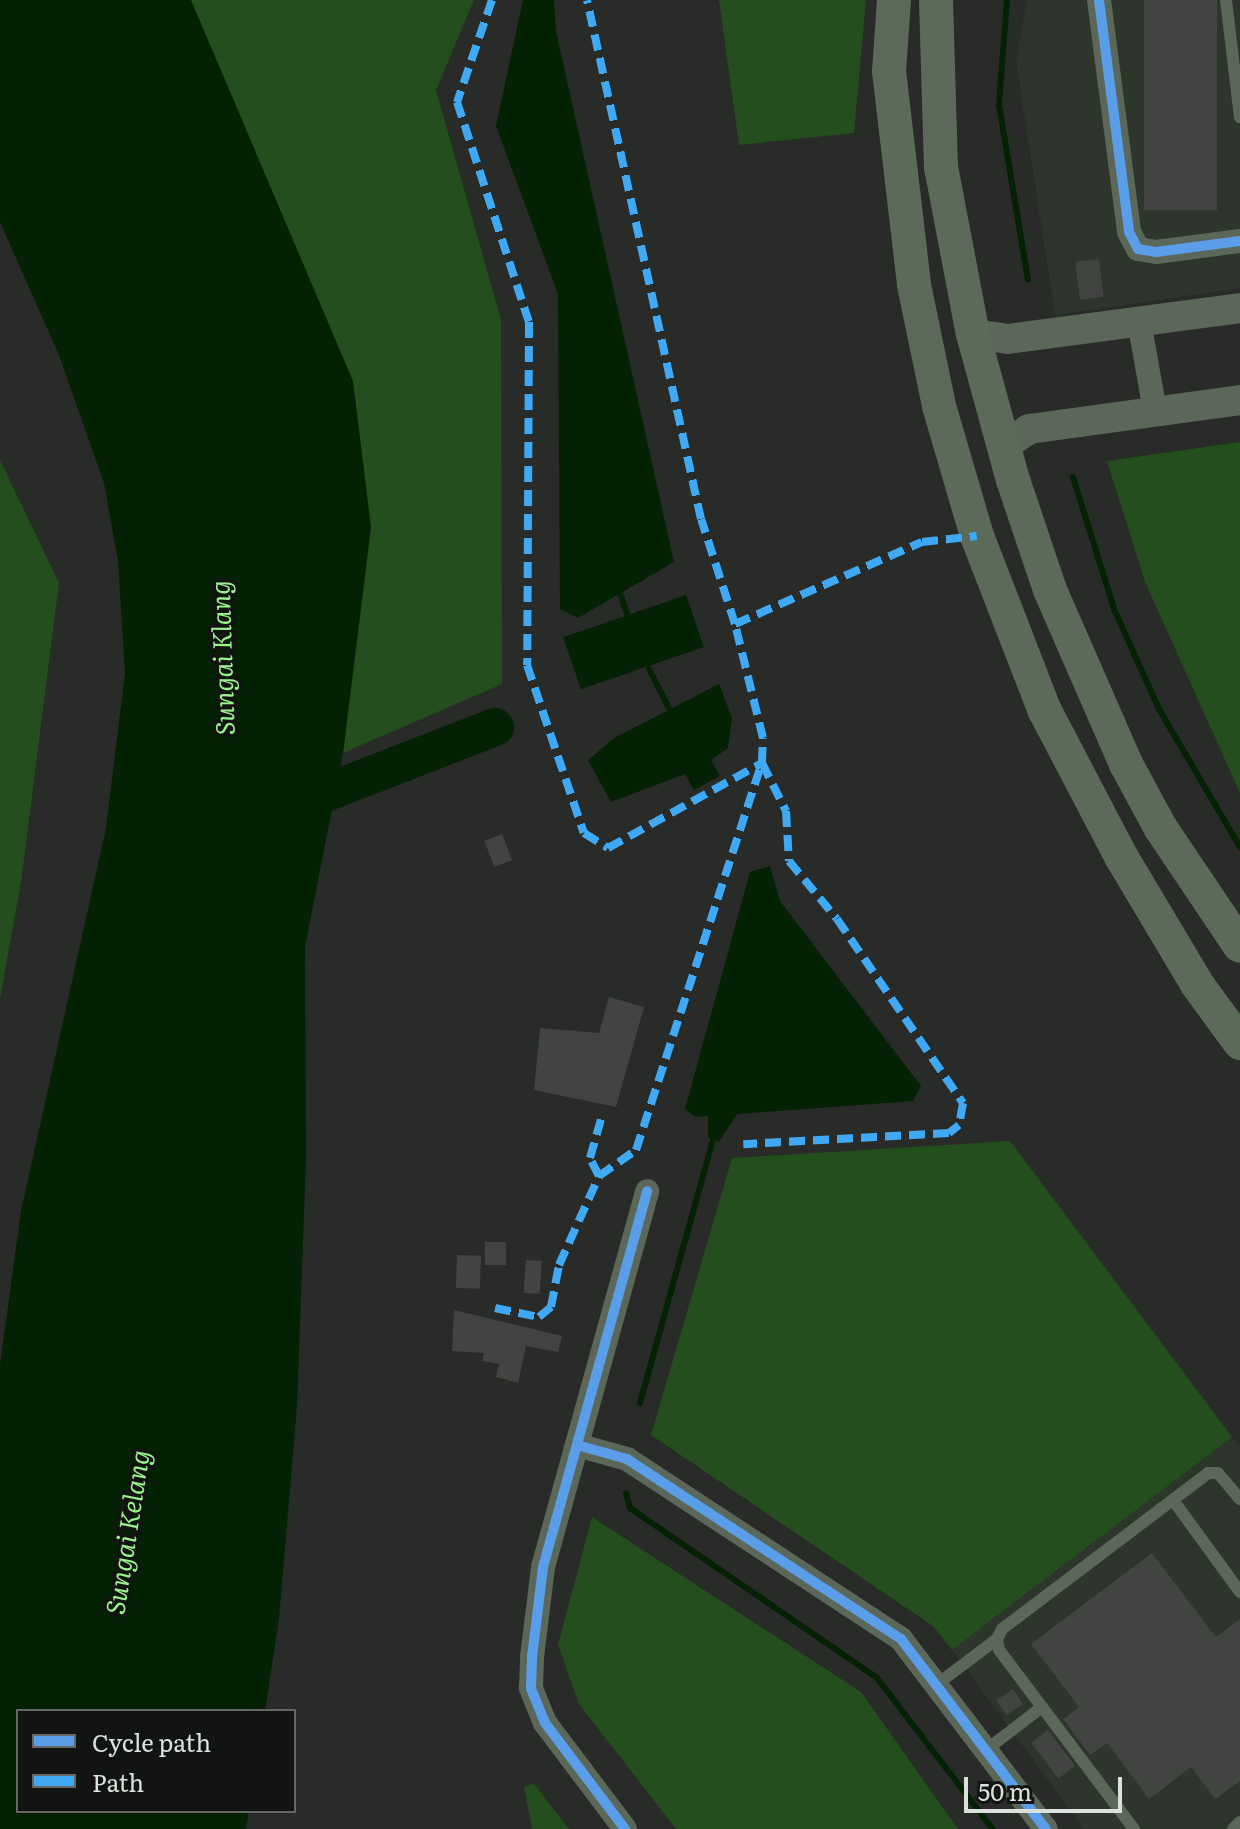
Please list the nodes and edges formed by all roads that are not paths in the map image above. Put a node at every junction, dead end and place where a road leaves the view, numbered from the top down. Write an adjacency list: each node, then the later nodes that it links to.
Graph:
1 (894, 0): 14 (main road)
2 (936, 0): 9 (main road)
3 (1099, 0): 6 (street)
4 (1226, 0): 5 (lane)
5 (1240, 117)
6 (1240, 241)
7 (1240, 308): 8 (street)
8 (1139, 321): 9 (street); 11 (street)
9 (973, 334): 12 (main road)
10 (1240, 400): 11 (street)
11 (1155, 411): 12 (street)
12 (1004, 446): 13 (main road)
13 (1240, 946)
14 (1240, 1043)
15 (647, 1191): 16 (street)
16 (577, 1445): 21 (street); 25 (street)
17 (1240, 1499): 18 (lane)
18 (1173, 1500): 19 (lane); 20 (lane)
19 (1240, 1592)
20 (997, 1639): 21 (lane); 22 (lane)
21 (936, 1685): 23 (street)
22 (1042, 1707): 23 (lane); 27 (lane)
23 (986, 1750): 26 (street)
24 (1240, 1822): 28 (lane)
25 (625, 1829)
26 (1046, 1829)
27 (1134, 1829)
28 (1233, 1829)

